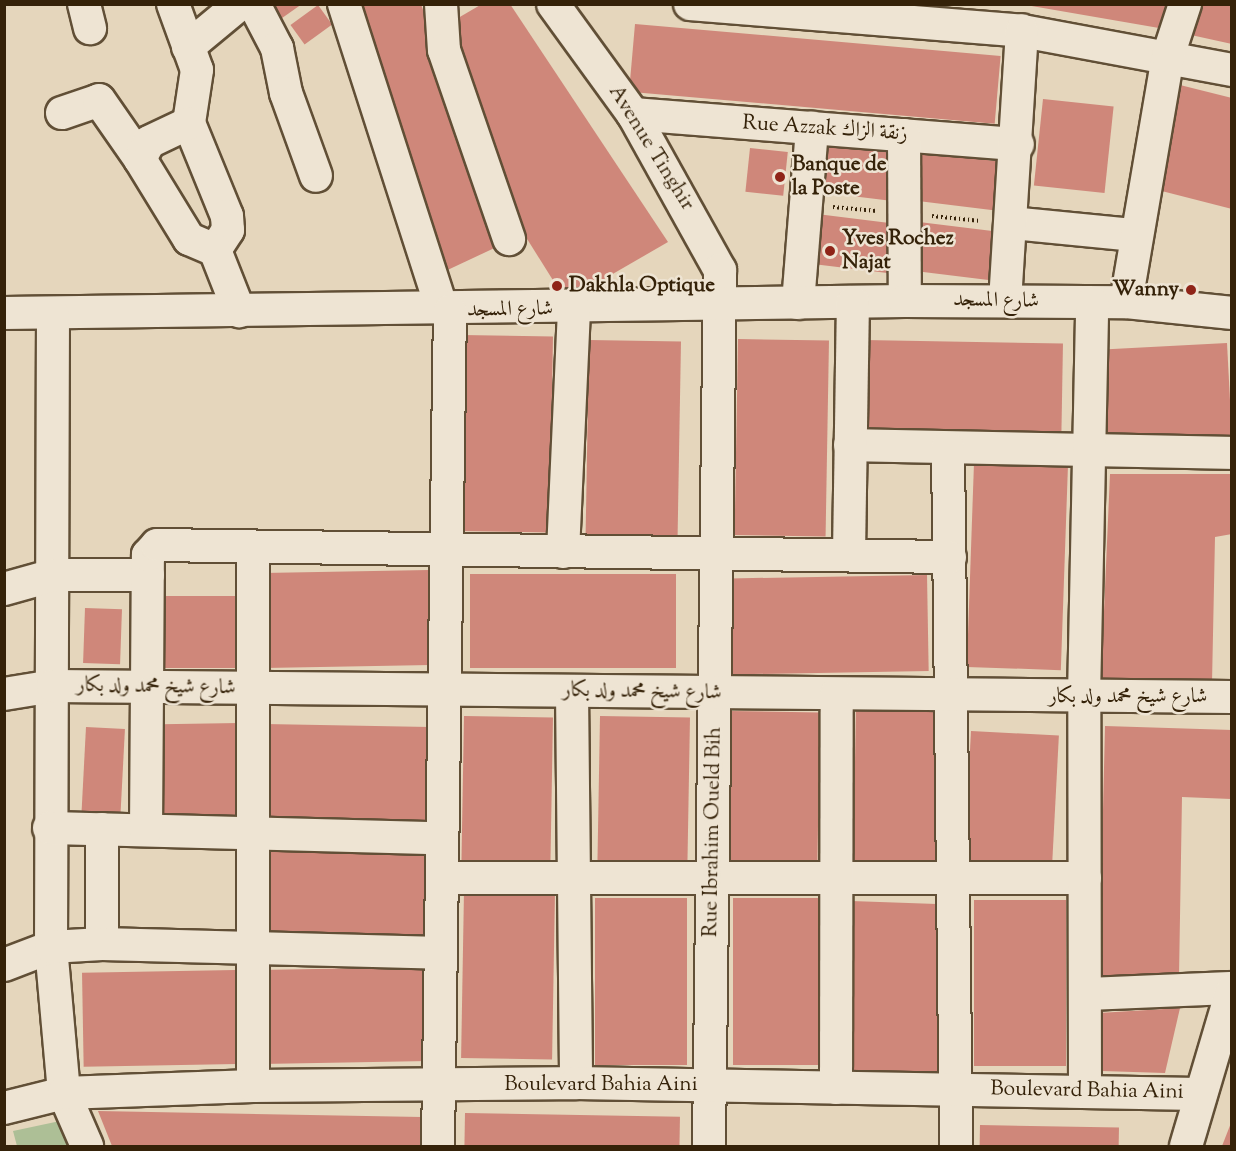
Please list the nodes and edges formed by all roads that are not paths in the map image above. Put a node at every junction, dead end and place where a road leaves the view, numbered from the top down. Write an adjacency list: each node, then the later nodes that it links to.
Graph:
1 (173, 4): 11 (street)
2 (240, 4): 11 (street)
3 (254, 4): 21 (street)
4 (344, 4): 34 (street)
5 (441, 4): 24 (street)
6 (553, 4): 15 (street, Avenue Tinghir)
7 (690, 4): 9 (street)
8 (1185, 4): 12 (street)
9 (739, 6): 10 (street)
10 (1009, 21): 12 (street); 19 (street)
11 (188, 46): 16 (street)
12 (1168, 56): 13 (street); 23 (street)
13 (1232, 70)
14 (62, 113): 20 (street)
15 (633, 114): 17 (street, Rue Azzak زنقة الزاك); 28 (street, Avenue Tinghir)
16 (189, 123): 20 (street); 25 (street)
17 (812, 128): 18 (street, Rue Azzak زنقة الزاك); 31 (street)
18 (904, 135): 19 (street, Rue Azzak زنقة الزاك); 26 (street)
19 (1018, 144): 22 (street)
20 (140, 159): 25 (street)
21 (316, 177)
22 (1011, 223): 23 (street); 27 (street)
23 (1134, 235): 30 (street)
24 (510, 239)
25 (215, 250): 35 (street)
26 (905, 301): 27 (street, شارع المسجد); 29 (street, شارع المسجد)
27 (1005, 301): 32 (street, شارع المسجد)
28 (720, 302): 31 (street, شارع المسجد); 33 (street, شارع المسجد); 46 (street, Rue Ibrahim Oueld Bih)
29 (852, 302): 31 (street, شارع المسجد); 39 (street)
30 (1126, 302): 32 (street, شارع المسجد); 37 (street, شارع المسجد)
31 (798, 303)
32 (1092, 303): 41 (street)
33 (574, 309): 34 (street, شارع المسجد); 45 (street)
34 (446, 310): 35 (street, شارع المسجد); 44 (street)
35 (239, 311): 38 (street, شارع المسجد)
36 (4, 313): 38 (street, شارع المسجد)
37 (1232, 313)
38 (53, 314): 49 (street)
39 (850, 446): 40 (street); 47 (street)
40 (948, 448): 41 (street); 48 (street)
41 (1089, 451): 42 (street); 61 (street)
42 (1232, 453)
43 (253, 547): 44 (street); 50 (street); 54 (street)
44 (446, 550): 45 (street); 55 (street)
45 (563, 552): 46 (street)
46 (717, 554): 47 (street); 57 (street, Rue Ibrahim Oueld Bih)
47 (849, 554): 48 (street)
48 (950, 557): 60 (street)
49 (54, 575): 50 (street); 51 (street); 52 (street)
50 (148, 575): 53 (street)
51 (4, 589)
52 (52, 686): 53 (street, شارع شيخ محمد ولد بكار); 58 (street, شارع شيخ محمد ولد بكار); 63 (street)
53 (148, 687): 54 (street, شارع شيخ محمد ولد بكار); 65 (street)
54 (254, 688): 55 (street, شارع شيخ محمد ولد بكار); 66 (street)
55 (444, 690): 56 (street, شارع شيخ محمد ولد بكار); 67 (street)
56 (572, 692): 57 (street, شارع شيخ محمد ولد بكار); 69 (street)
57 (715, 693): 59 (street, شارع شيخ محمد ولد بكار); 70 (street, Rue Ibrahim Oueld Bih)
58 (4, 694)
59 (837, 694): 60 (street, شارع شيخ محمد ولد بكار); 71 (street)
60 (951, 695): 61 (street, شارع شيخ محمد ولد بكار); 72 (street)
61 (1084, 697): 62 (street, شارع شيخ محمد ولد بكار); 73 (street)
62 (1232, 697)
63 (49, 828): 64 (street); 75 (street)
64 (102, 829): 65 (street); 74 (street)
65 (146, 830): 66 (street)
66 (253, 833): 67 (street); 76 (street)
67 (441, 838): 68 (street)
68 (442, 878): 69 (street); 77 (street)
69 (572, 878): 70 (street); 81 (street)
70 (712, 878): 71 (street); 84 (street, Rue Ibrahim Oueld Bih)
71 (837, 878): 72 (street); 85 (street)
72 (953, 878): 73 (street); 86 (street)
73 (1085, 878): 80 (street)
74 (102, 944): 75 (street); 76 (street)
75 (51, 947): 78 (street); 88 (street)
76 (253, 948): 77 (street); 83 (street)
77 (441, 953): 82 (street)
78 (4, 965)
79 (1232, 989): 80 (street); 89 (street)
80 (1086, 994): 87 (street)
81 (576, 1083): 82 (street, Boulevard Bahia Aini); 84 (street, Boulevard Bahia Aini)
82 (439, 1085): 83 (street, Boulevard Bahia Aini); 92 (street)
83 (253, 1086): 88 (street, Boulevard Bahia Aini)
84 (710, 1086): 85 (street, Boulevard Bahia Aini); 93 (street, Rue Ibrahim Oueld Bih)
85 (836, 1088): 86 (street, Boulevard Bahia Aini)
86 (956, 1089): 87 (street, Boulevard Bahia Aini); 94 (street)
87 (1085, 1091): 89 (street, Boulevard Bahia Aini)
88 (64, 1093): 90 (street, Boulevard Bahia Aini); 91 (street)
89 (1199, 1094): 95 (street)
90 (4, 1108)
91 (87, 1146)
92 (438, 1146)
93 (709, 1146)
94 (956, 1146)
95 (1186, 1146)

